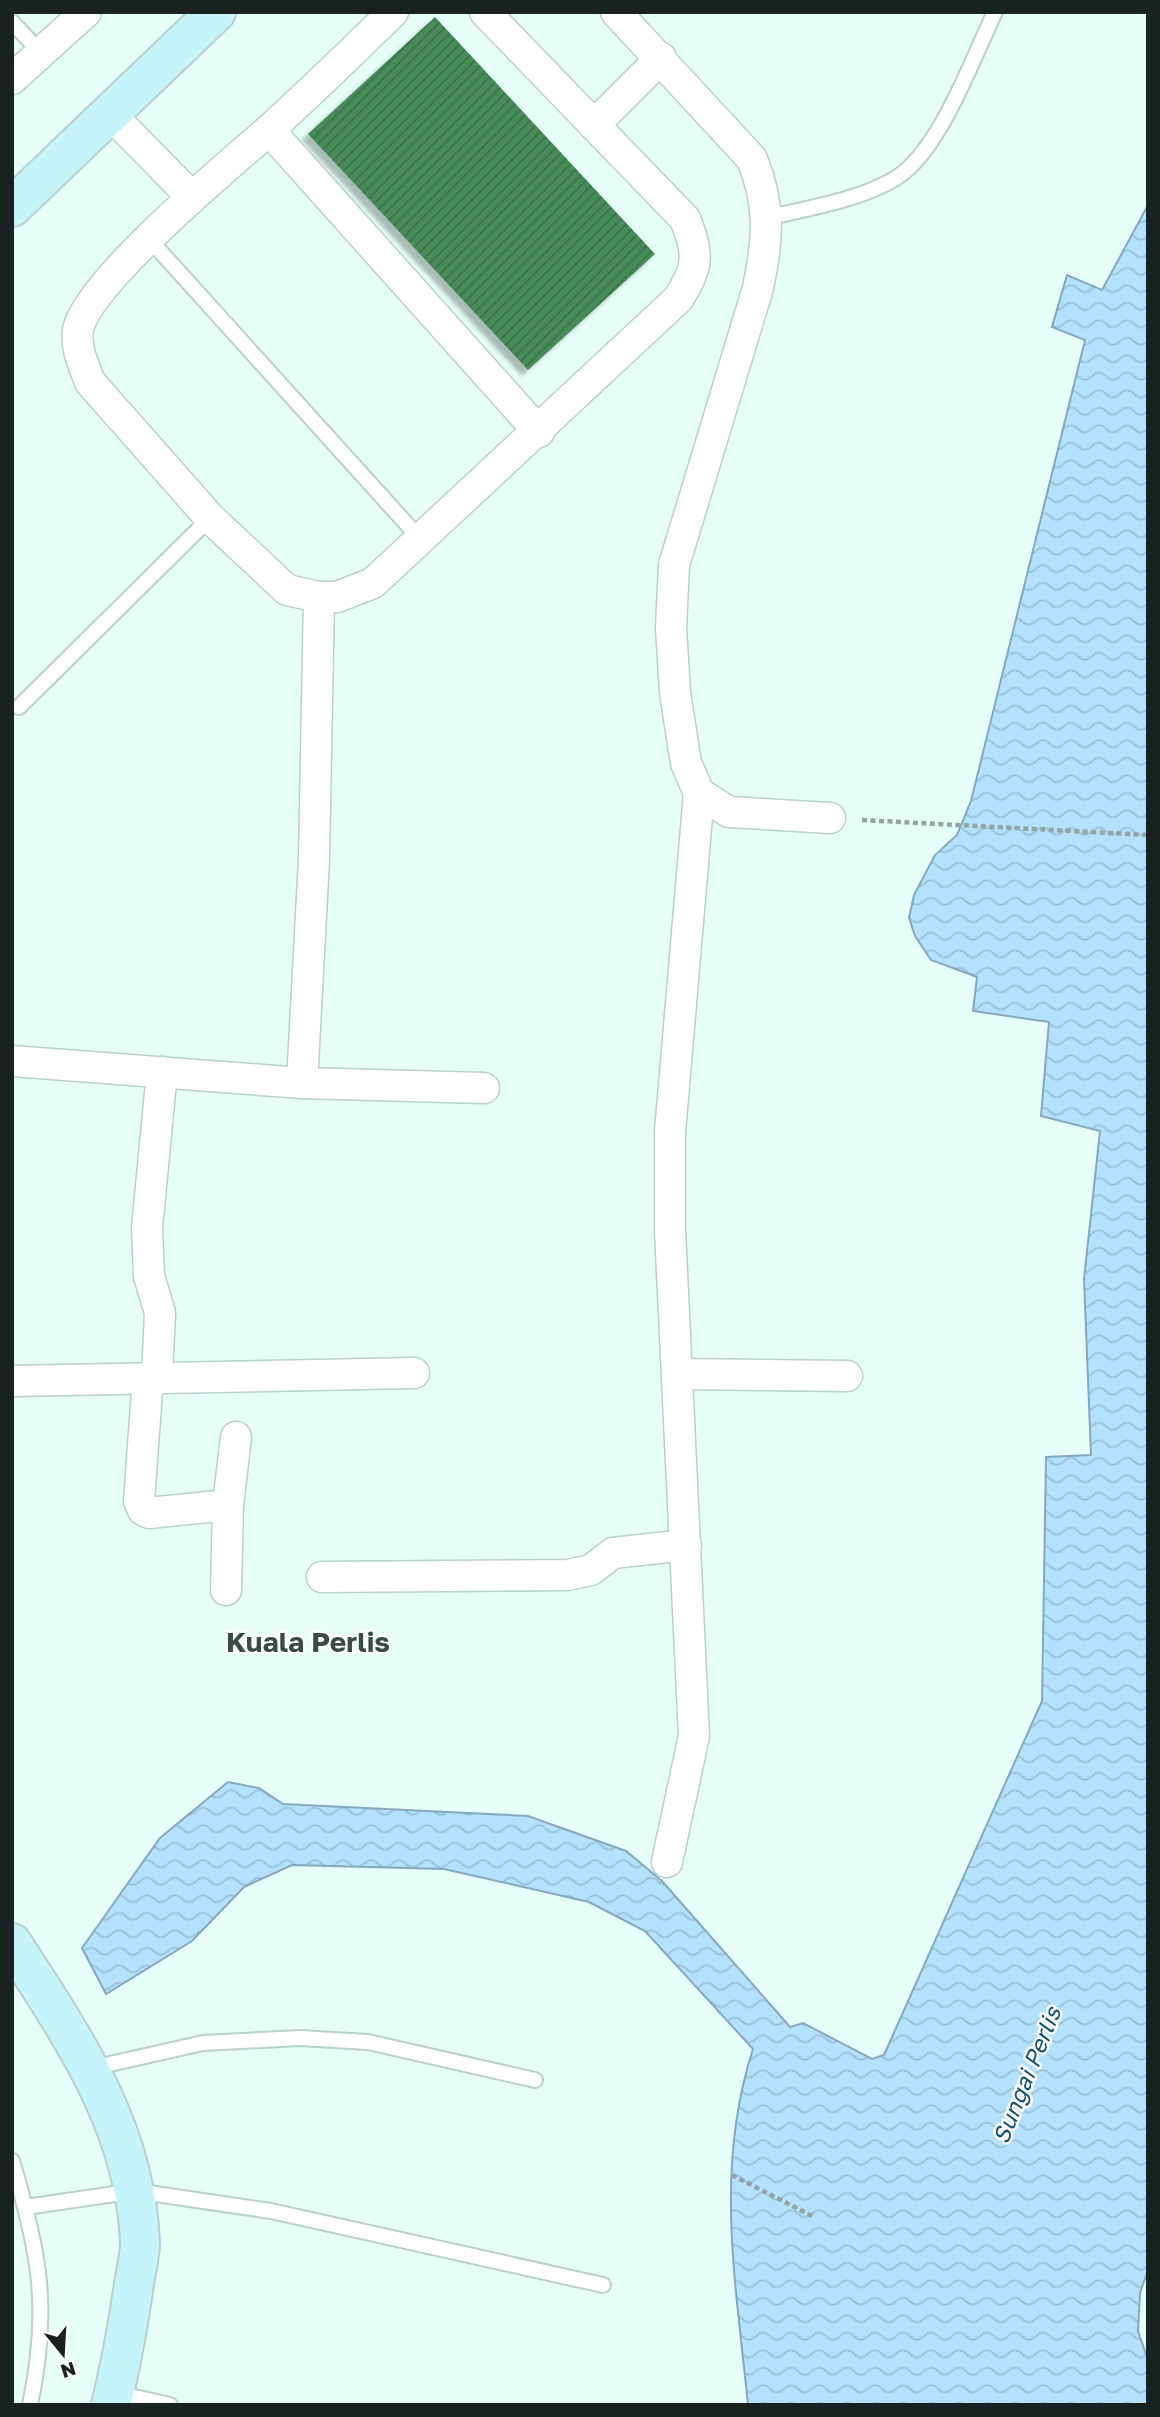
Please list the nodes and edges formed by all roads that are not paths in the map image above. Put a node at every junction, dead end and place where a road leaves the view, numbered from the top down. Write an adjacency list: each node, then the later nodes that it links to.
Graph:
1 (86, 12): 8 (street)
2 (216, 12): 11 (main road)
3 (393, 12): 13 (street)
4 (485, 12): 12 (street)
5 (616, 12): 9 (street)
6 (995, 12): 16 (lane)
7 (12, 22): 8 (lane)
8 (41, 53): 10 (street)
9 (661, 58): 12 (street); 16 (street)
10 (12, 79)
11 (110, 114): 14 (street); 15 (main road)
12 (595, 124): 18 (street)
13 (269, 130): 14 (street); 18 (street)
14 (192, 197): 17 (street)
15 (12, 207)
16 (766, 218): 23 (street)
17 (150, 240): 19 (street); 20 (lane)
18 (539, 432): 20 (street)
19 (210, 518): 21 (street); 22 (lane)
20 (422, 541): 21 (street)
21 (319, 597): 27 (street)
22 (19, 707)
23 (699, 793): 24 (street); 30 (street)
24 (830, 818)
25 (12, 1061): 26 (street)
26 (162, 1072): 27 (street); 31 (street)
27 (302, 1083): 28 (street)
28 (484, 1088)
29 (414, 1373): 31 (street)
30 (677, 1374): 32 (street); 36 (street)
31 (153, 1376): 33 (street); 35 (street)
32 (847, 1376)
33 (12, 1381)
34 (236, 1437): 35 (street)
35 (228, 1505): 38 (street)
36 (687, 1545): 37 (street); 39 (street)
37 (322, 1577)
38 (226, 1590)
39 (667, 1862)
40 (12, 1943): 41 (main road)
41 (92, 2068): 42 (lane); 44 (main road)
42 (535, 2080)
43 (12, 2161): 45 (lane)
44 (135, 2191): 45 (lane); 46 (lane); 47 (main road)
45 (26, 2207): 48 (lane)
46 (603, 2285)
47 (113, 2398): 49 (lane)
48 (30, 2405)
49 (170, 2405)

